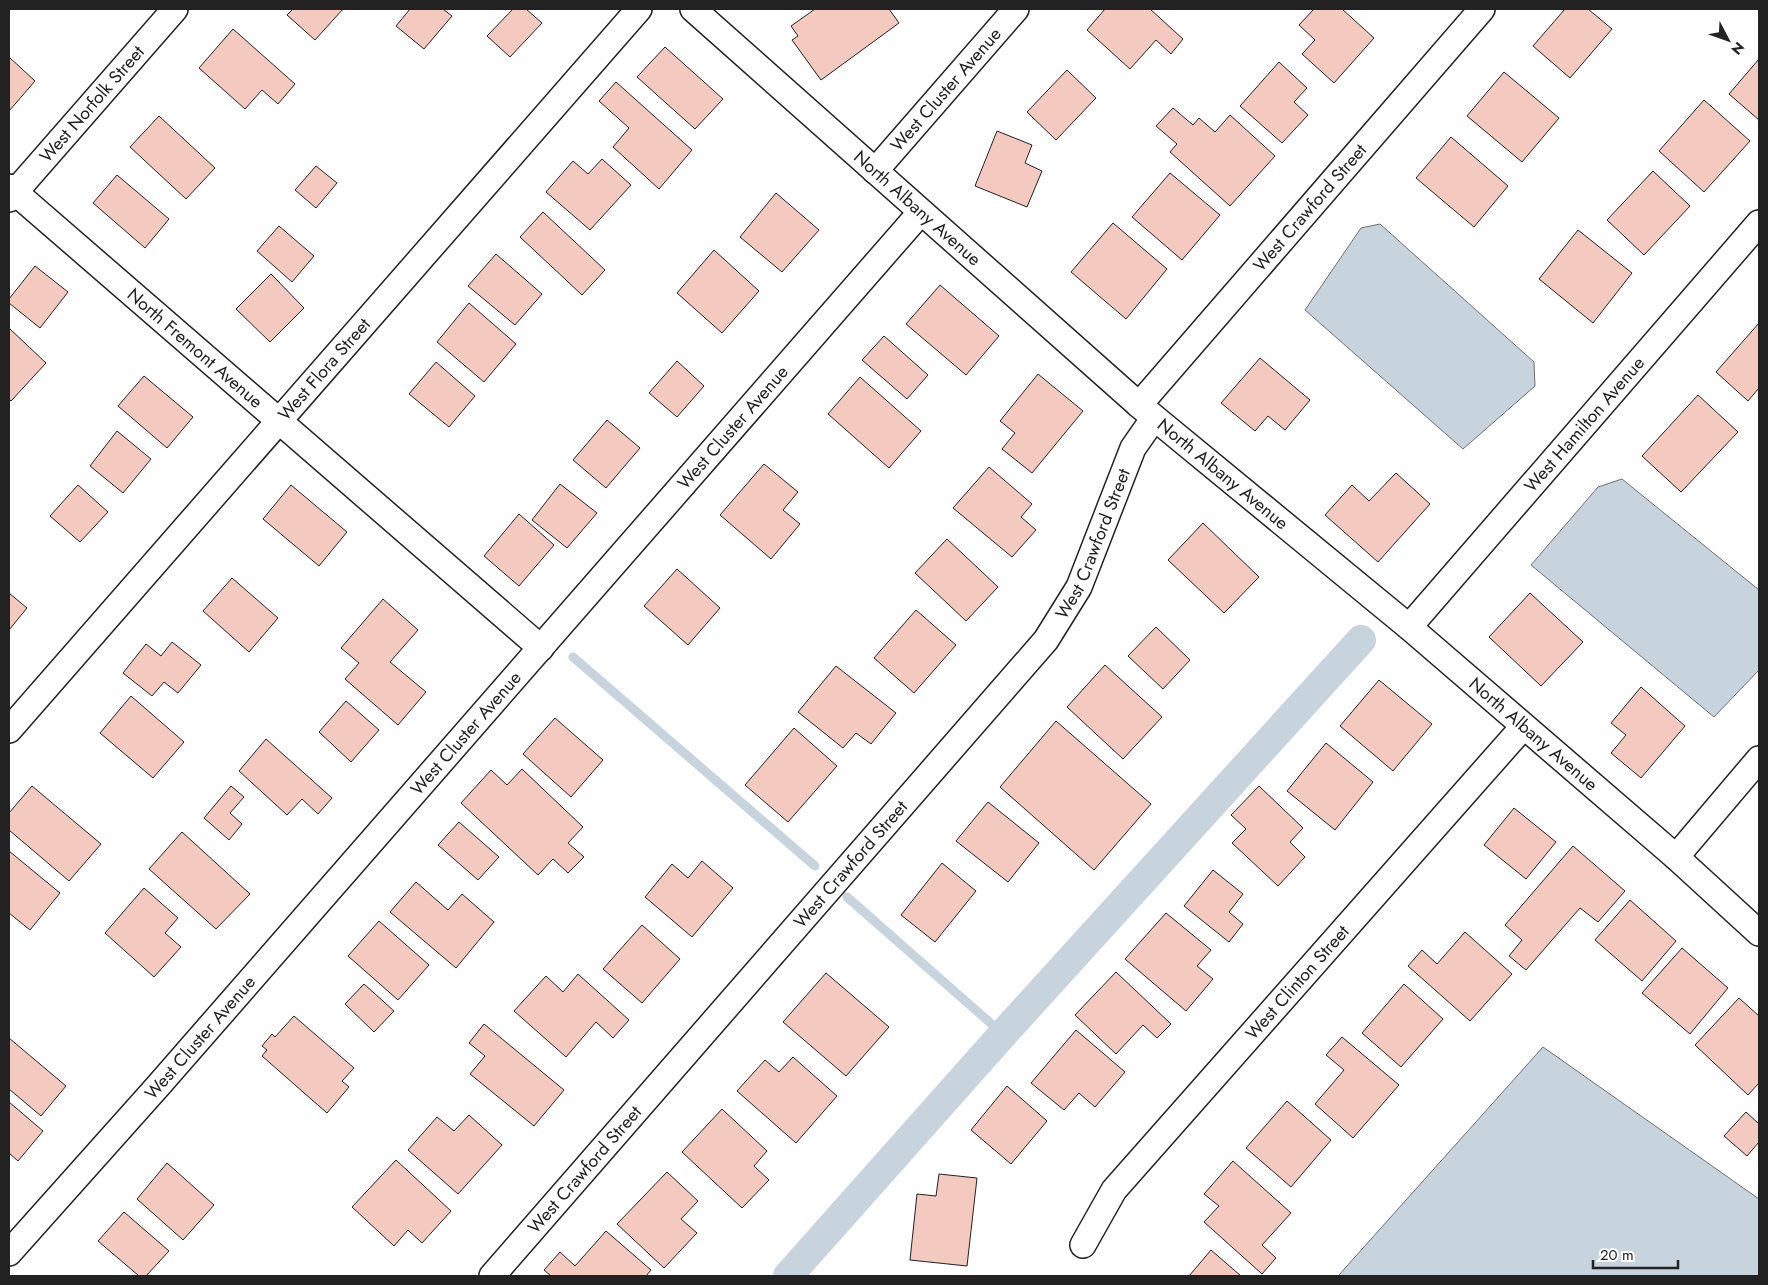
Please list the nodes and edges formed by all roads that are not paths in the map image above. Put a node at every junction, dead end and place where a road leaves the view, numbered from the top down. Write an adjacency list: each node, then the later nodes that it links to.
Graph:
1 (175, 9): 7 (street, West Norfolk Street)
2 (639, 9): 11 (street, West Flora Street)
3 (693, 9): 6 (street, North Albany Avenue)
4 (1016, 9): 6 (street, West Cluster Avenue)
5 (1482, 9): 10 (street, West Crawford Street)
6 (875, 171): 8 (street, North Albany Avenue)
7 (11, 193): 11 (street, North Fremont Avenue)
8 (921, 212): 10 (street, North Albany Avenue); 13 (street, West Cluster Avenue)
9 (1759, 223): 12 (street, West Hamilton Avenue)
10 (1147, 412): 12 (street, North Albany Avenue); 21 (street, West Crawford Street)
11 (280, 421): 13 (street, North Fremont Avenue); 15 (street, West Flora Street)
12 (1409, 628): 14 (street, North Albany Avenue)
13 (541, 648): 20 (street, West Cluster Avenue)
14 (1523, 727): 17 (street, North Albany Avenue); 19 (street, West Clinton Street)
15 (9, 730)
16 (1759, 759): 17 (street)
17 (1676, 857): 18 (street, North Albany Avenue)
18 (1759, 933)
19 (1083, 1245)
20 (9, 1253)
21 (492, 1276)

